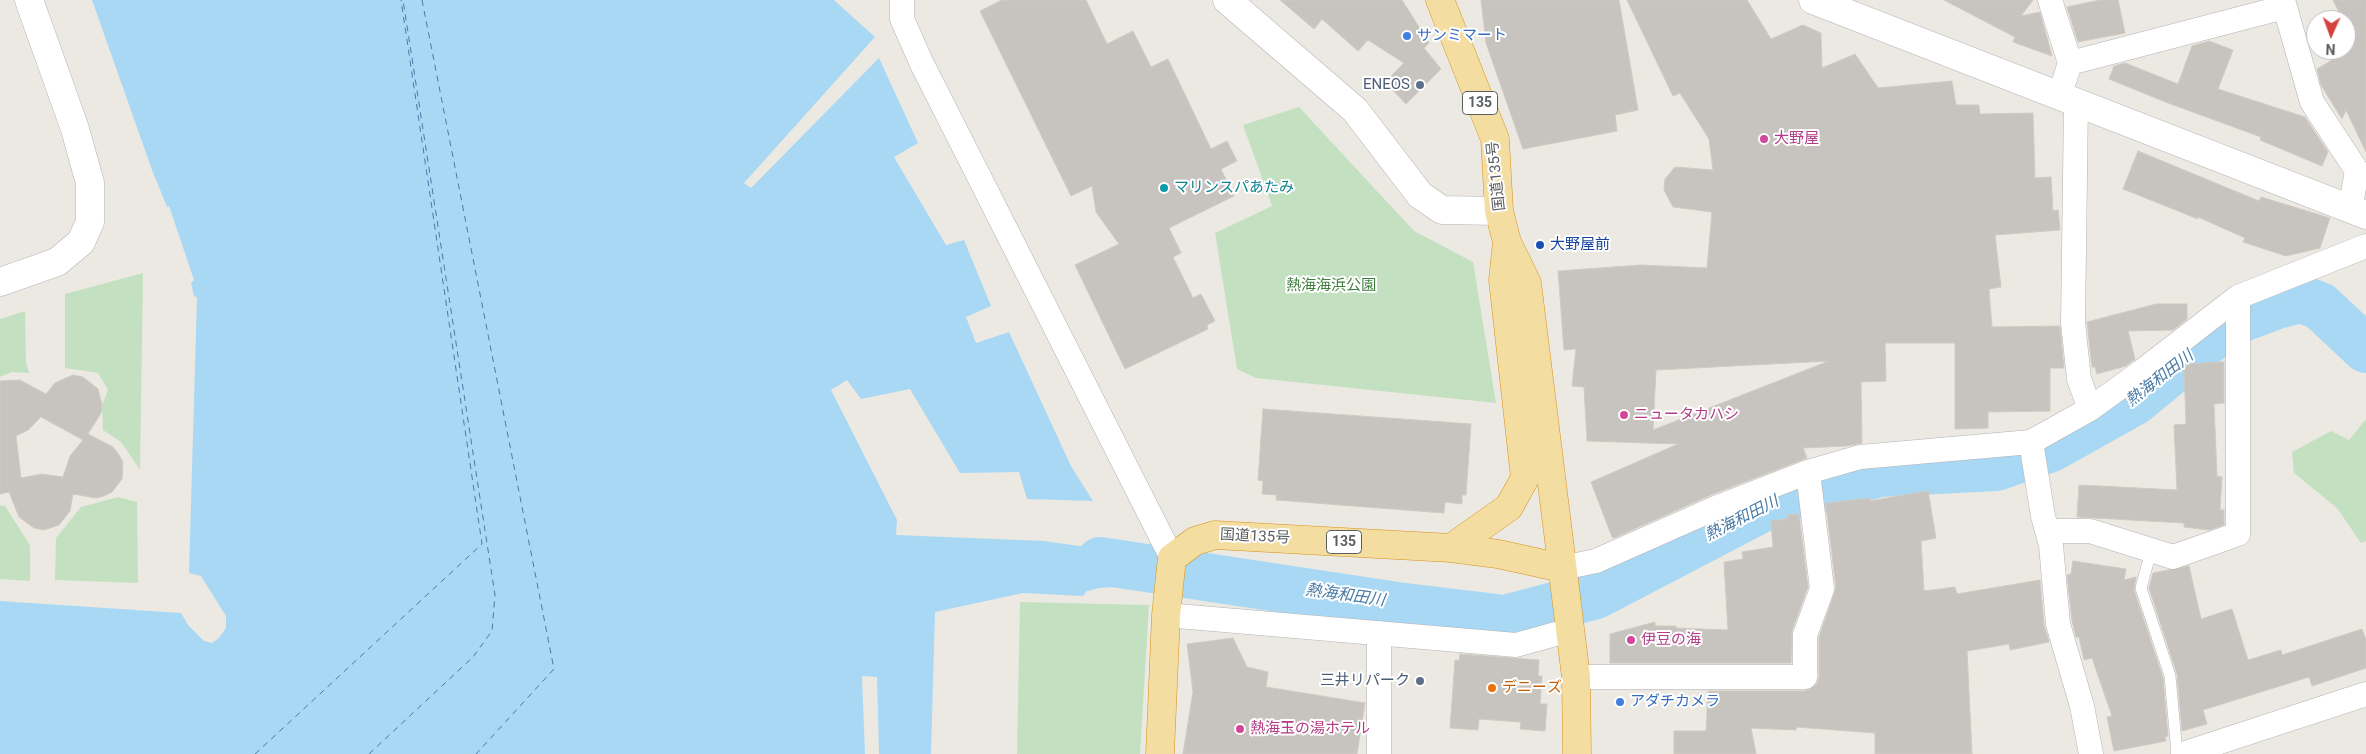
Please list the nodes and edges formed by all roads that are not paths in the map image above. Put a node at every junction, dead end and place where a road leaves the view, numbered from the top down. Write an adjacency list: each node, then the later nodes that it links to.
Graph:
1 (29, 0): 14 (street)
2 (902, 0): 22 (street)
3 (1227, 0): 10 (street)
4 (1440, 0): 10 (highway, 国道135号 / 135)
5 (1813, 0): 9 (street)
6 (2050, 0): 8 (street)
7 (2284, 4): 8 (street); 11 (street)
8 (2070, 63): 9 (street)
9 (2068, 100): 11 (street); 16 (street)
10 (1499, 211): 12 (highway, 国道135号 / 135)
11 (2358, 212)
12 (1507, 242): 20 (highway, 国道135号 / 135); 23 (highway, 国道135号 / 135)
13 (2366, 246): 15 (street)
14 (0, 282)
15 (2238, 297): 16 (street); 21 (street)
16 (2090, 409): 17 (street)
17 (2032, 442): 18 (street); 19 (street)
18 (1809, 484): 23 (street); 27 (street)
19 (2047, 531): 21 (street); 32 (street)
20 (1451, 548): 22 (highway, 国道135号 / 135); 23 (highway, 国道135号 / 135)
21 (2151, 551): 33 (lane)
22 (1172, 558): 24 (highway)
23 (1562, 568): 25 (highway, 国道135号 / 135)
24 (1166, 615): 26 (street); 29 (highway)
25 (1570, 626): 26 (street); 27 (highway, 国道135号 / 135)
26 (1378, 633): 30 (street)
27 (1576, 677): 31 (highway, 国道135号 / 135)
28 (2366, 694): 34 (street)
29 (1160, 754)
30 (1379, 754)
31 (1577, 754)
32 (2091, 754)
33 (2177, 754)
34 (2183, 754)

